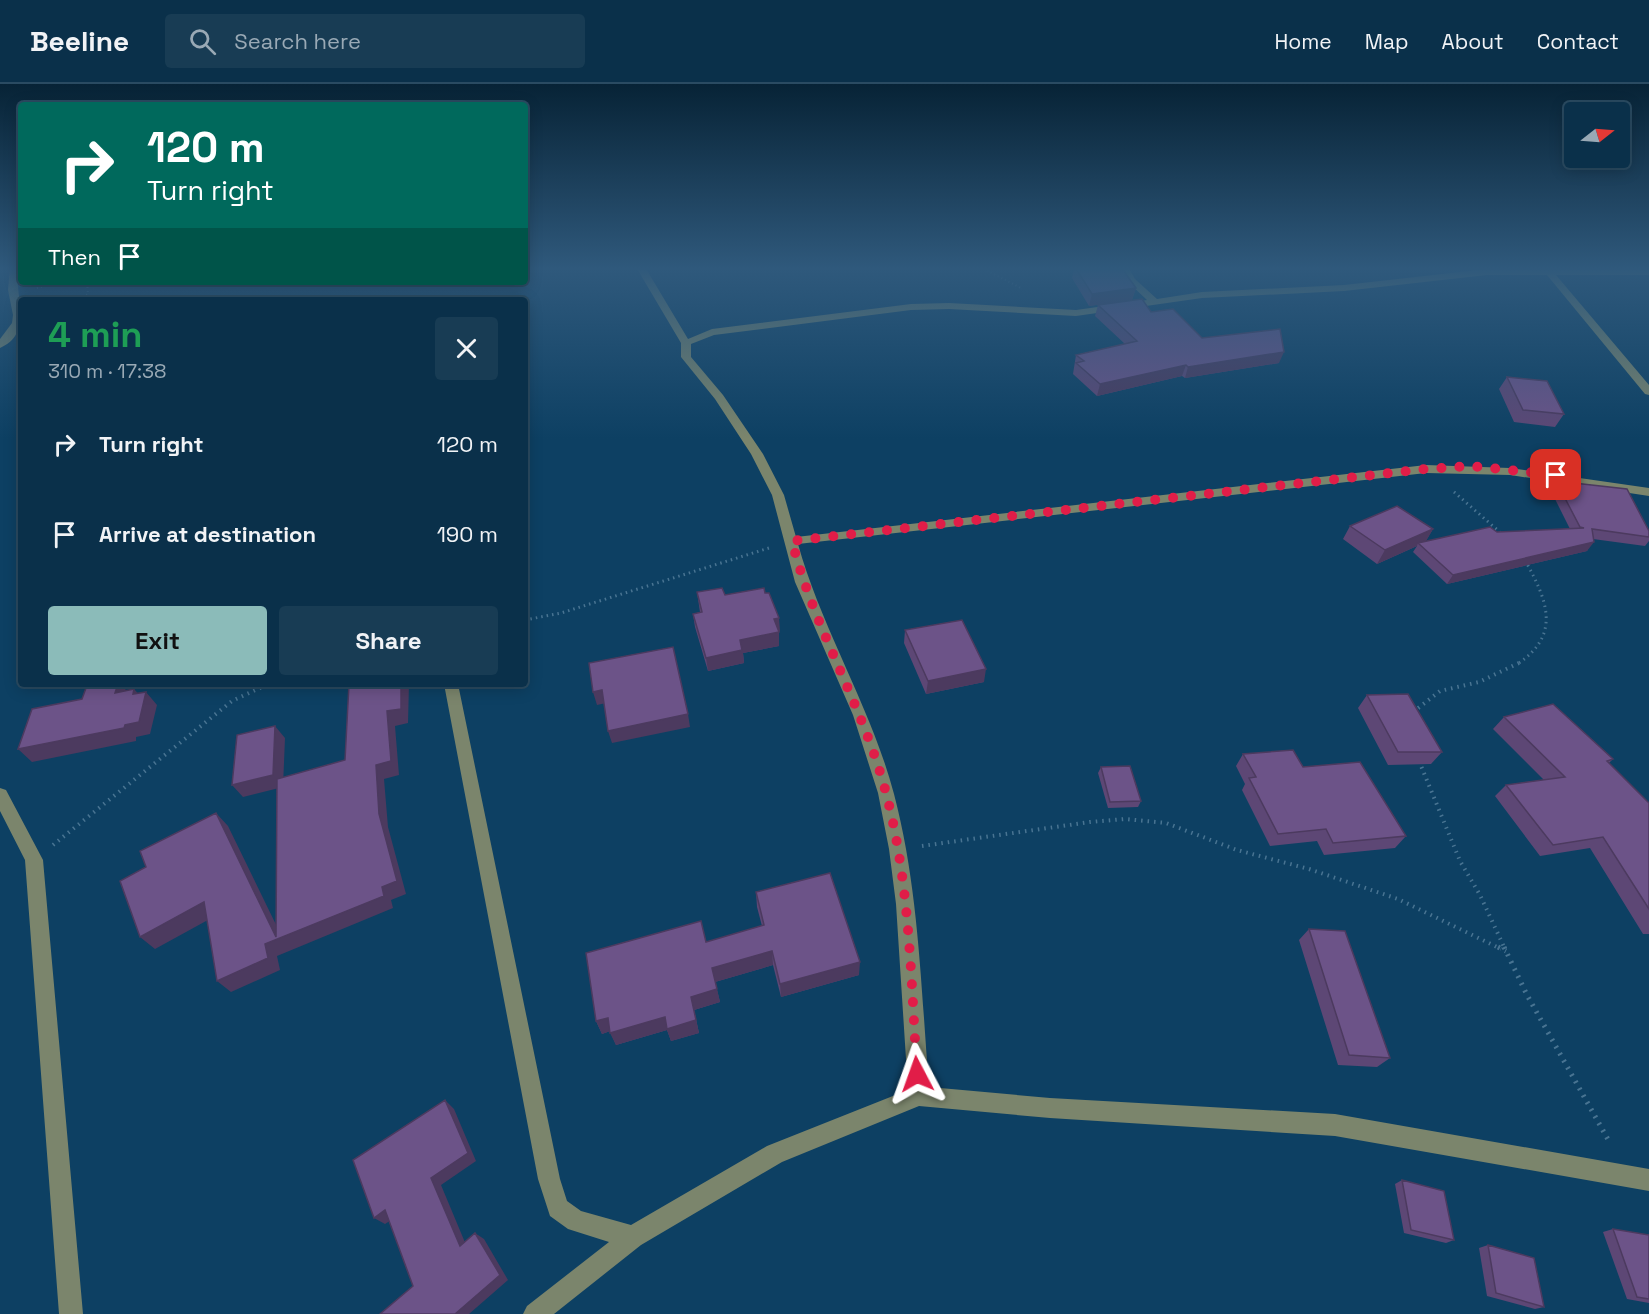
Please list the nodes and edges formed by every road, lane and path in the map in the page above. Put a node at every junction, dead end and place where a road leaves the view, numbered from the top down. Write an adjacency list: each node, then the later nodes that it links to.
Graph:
1 (17, 324): 6 (street)
2 (675, 324): 5 (street)
3 (772, 324): 5 (street)
4 (1592, 324): 7 (street)
5 (686, 343): 11 (street)
6 (0, 345)
7 (1649, 392)
8 (1426, 469): 9 (street); 10 (path); 11 (street)
9 (1649, 492)
10 (1505, 537)
11 (792, 541): 13 (path); 19 (street)
12 (1520, 552): 16 (path)
13 (528, 619)
14 (262, 687): 20 (path)
15 (452, 687): 24 (street)
16 (1415, 721)
17 (1415, 752): 21 (path)
18 (0, 795): 20 (street)
19 (898, 849): 21 (path); 22 (street)
20 (34, 860): 25 (street)
21 (1506, 951): 23 (path)
22 (919, 1096): 23 (street); 24 (street)
23 (1639, 1179)
24 (633, 1237): 26 (street)
25 (71, 1314)
26 (535, 1314)

